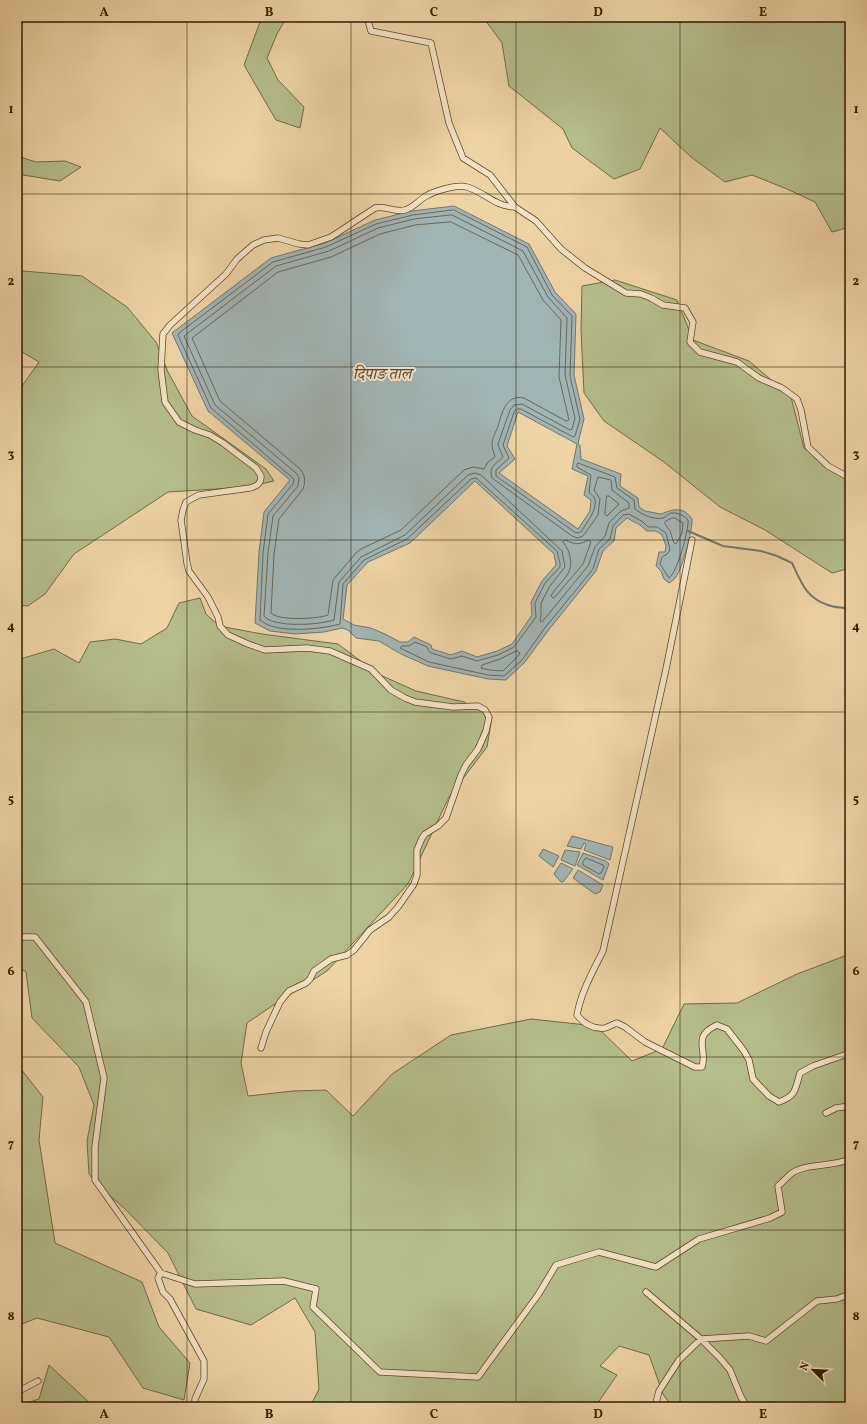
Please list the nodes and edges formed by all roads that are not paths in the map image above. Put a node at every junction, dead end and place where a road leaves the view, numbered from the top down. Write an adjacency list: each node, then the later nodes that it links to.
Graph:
1 (367, 17): 2 (street)
2 (515, 207): 3 (street); 6 (street)
3 (850, 478)
4 (692, 540): 7 (street)
5 (17, 937): 11 (street)
6 (261, 1048)
7 (850, 1053)
8 (850, 1106): 9 (street)
9 (826, 1114)
10 (850, 1159): 11 (street)
11 (161, 1273): 17 (street)
12 (646, 1292): 14 (street)
13 (850, 1294): 14 (street)
14 (701, 1339): 18 (street); 19 (street)
15 (38, 1381): 16 (street)
16 (17, 1392)
17 (195, 1407)
18 (654, 1407)
19 (747, 1407)

